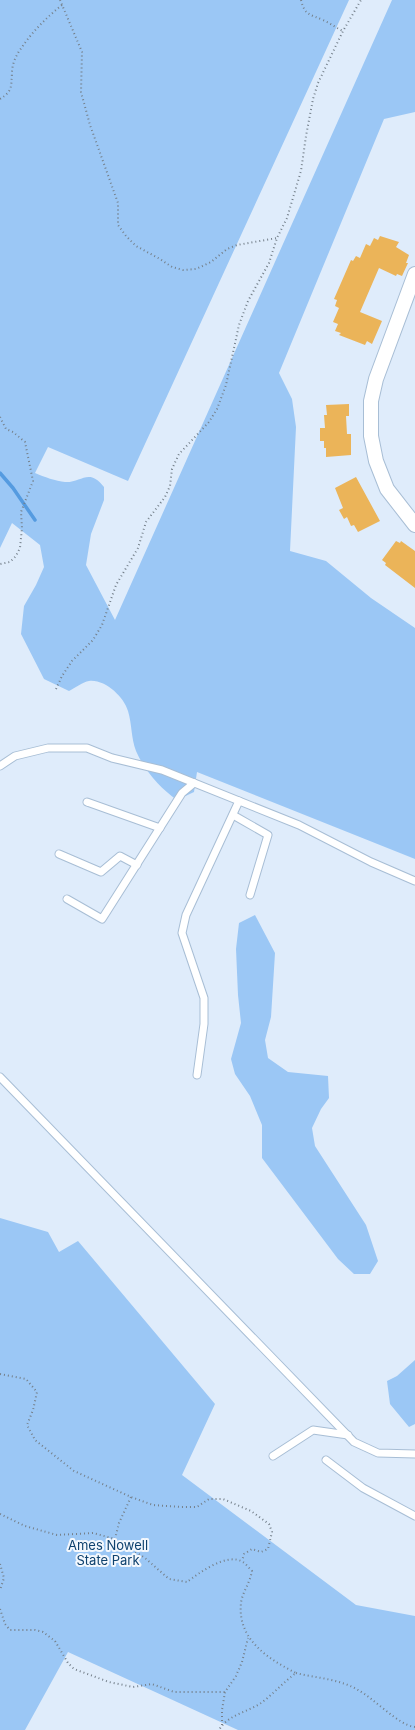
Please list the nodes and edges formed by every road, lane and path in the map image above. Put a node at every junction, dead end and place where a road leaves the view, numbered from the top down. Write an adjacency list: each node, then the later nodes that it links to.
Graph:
1 (60, 0): 4 (path)
2 (301, 0): 5 (path)
3 (361, 0): 5 (path)
4 (62, 5): 6 (path); 7 (path)
5 (343, 31): 7 (path)
6 (0, 99)
7 (277, 238): 12 (path)
8 (415, 274): 10 (street)
9 (0, 417): 11 (path)
10 (415, 525)
11 (0, 564)
12 (56, 689)
13 (0, 766): 14 (lane)
14 (194, 783): 15 (lane); 18 (lane)
15 (239, 801): 17 (lane); 21 (lane)
16 (87, 802): 18 (lane)
17 (233, 815): 22 (lane); 24 (lane)
18 (160, 828): 20 (lane)
19 (59, 854): 20 (lane)
20 (137, 865): 23 (lane)
21 (415, 881)
22 (250, 895)
23 (67, 899)
24 (197, 1075)
25 (0, 1077): 27 (lane)
26 (0, 1374): 31 (path)
27 (348, 1435): 28 (lane); 29 (lane)
28 (415, 1454)
29 (272, 1456)
30 (326, 1460): 33 (lane)
31 (131, 1497): 34 (path); 35 (path)
32 (0, 1514): 34 (path)
33 (415, 1516)
34 (115, 1539): 35 (path)
35 (242, 1561): 39 (path)
36 (0, 1564): 37 (path)
37 (0, 1590)
38 (0, 1609): 41 (path)
39 (248, 1638): 40 (path); 41 (path)
40 (296, 1673): 42 (path); 43 (path)
41 (225, 1692): 42 (path)
42 (222, 1725): 44 (path)
43 (414, 1727)
44 (219, 1730)

